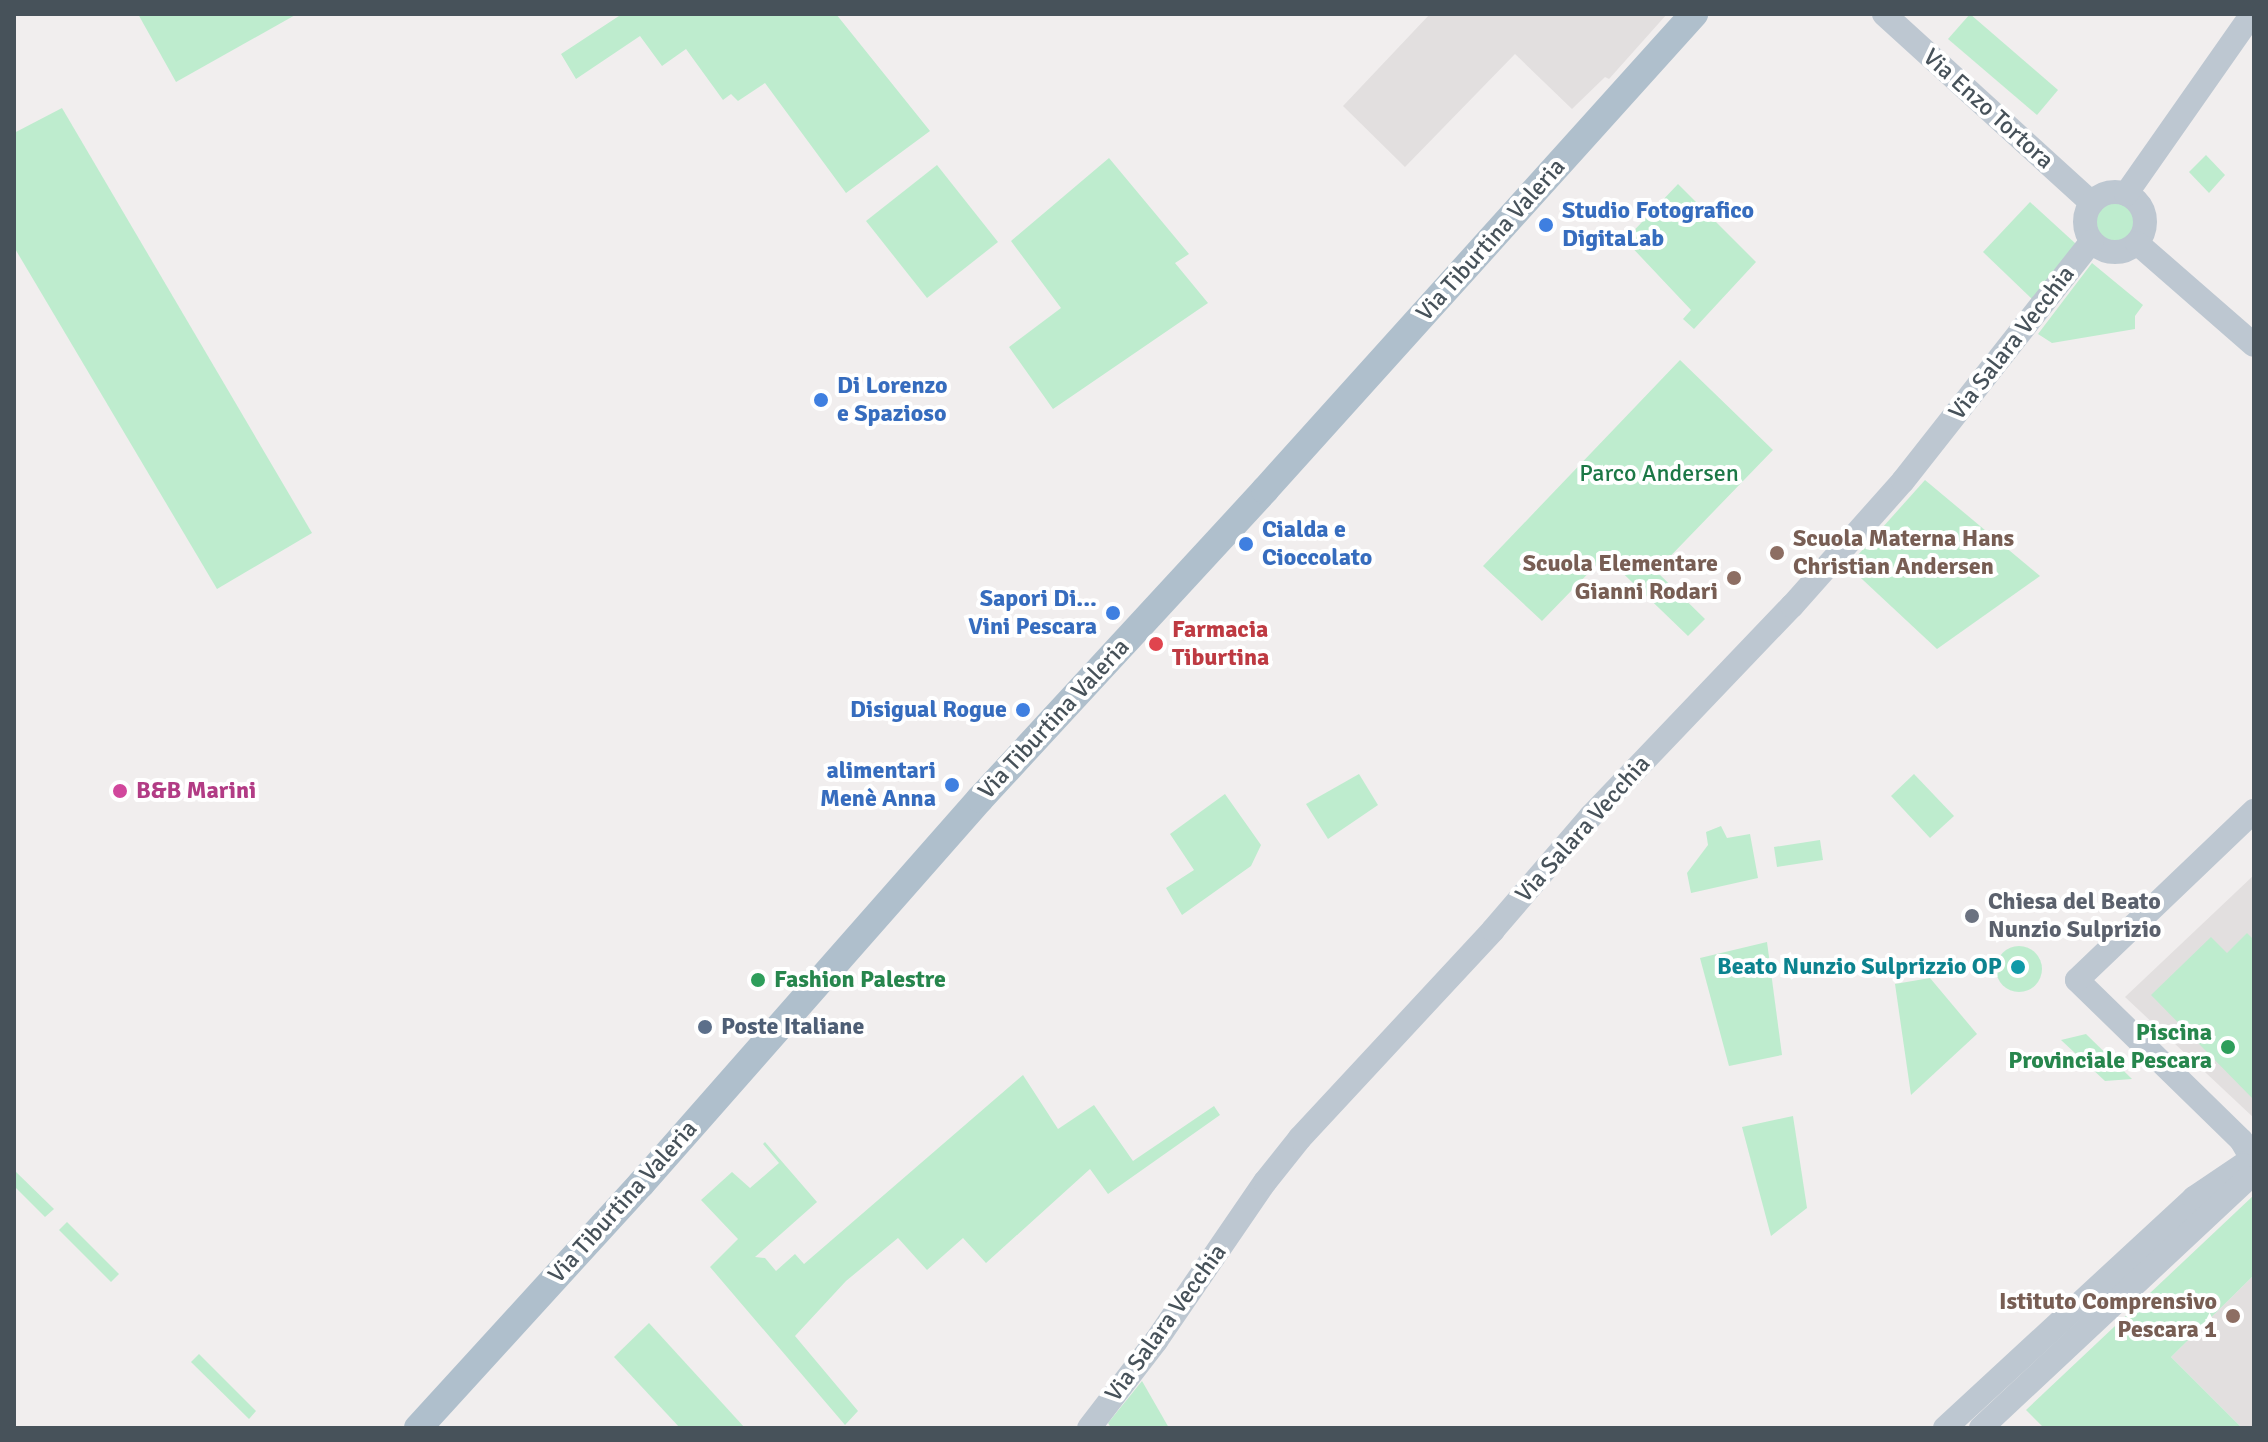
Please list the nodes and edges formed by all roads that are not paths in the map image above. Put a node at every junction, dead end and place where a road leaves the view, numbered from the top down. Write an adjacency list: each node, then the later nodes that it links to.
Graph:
1 (1694, 14): 11 (main road, Via Tiburtina Valeria)
2 (1884, 14): 5 (street, Via Enzo Tortora)
3 (2252, 14): 4 (street)
4 (2126, 194): 5 (street); 7 (street)
5 (2092, 203): 6 (street)
6 (2092, 241): 7 (street); 12 (street, Via Salara Vecchia)
7 (2137, 243): 8 (street)
8 (2254, 345)
9 (2254, 811): 10 (street)
10 (2250, 1165): 13 (street); 14 (street)
11 (418, 1428)
12 (1089, 1428)
13 (1945, 1428)
14 (1981, 1428)

